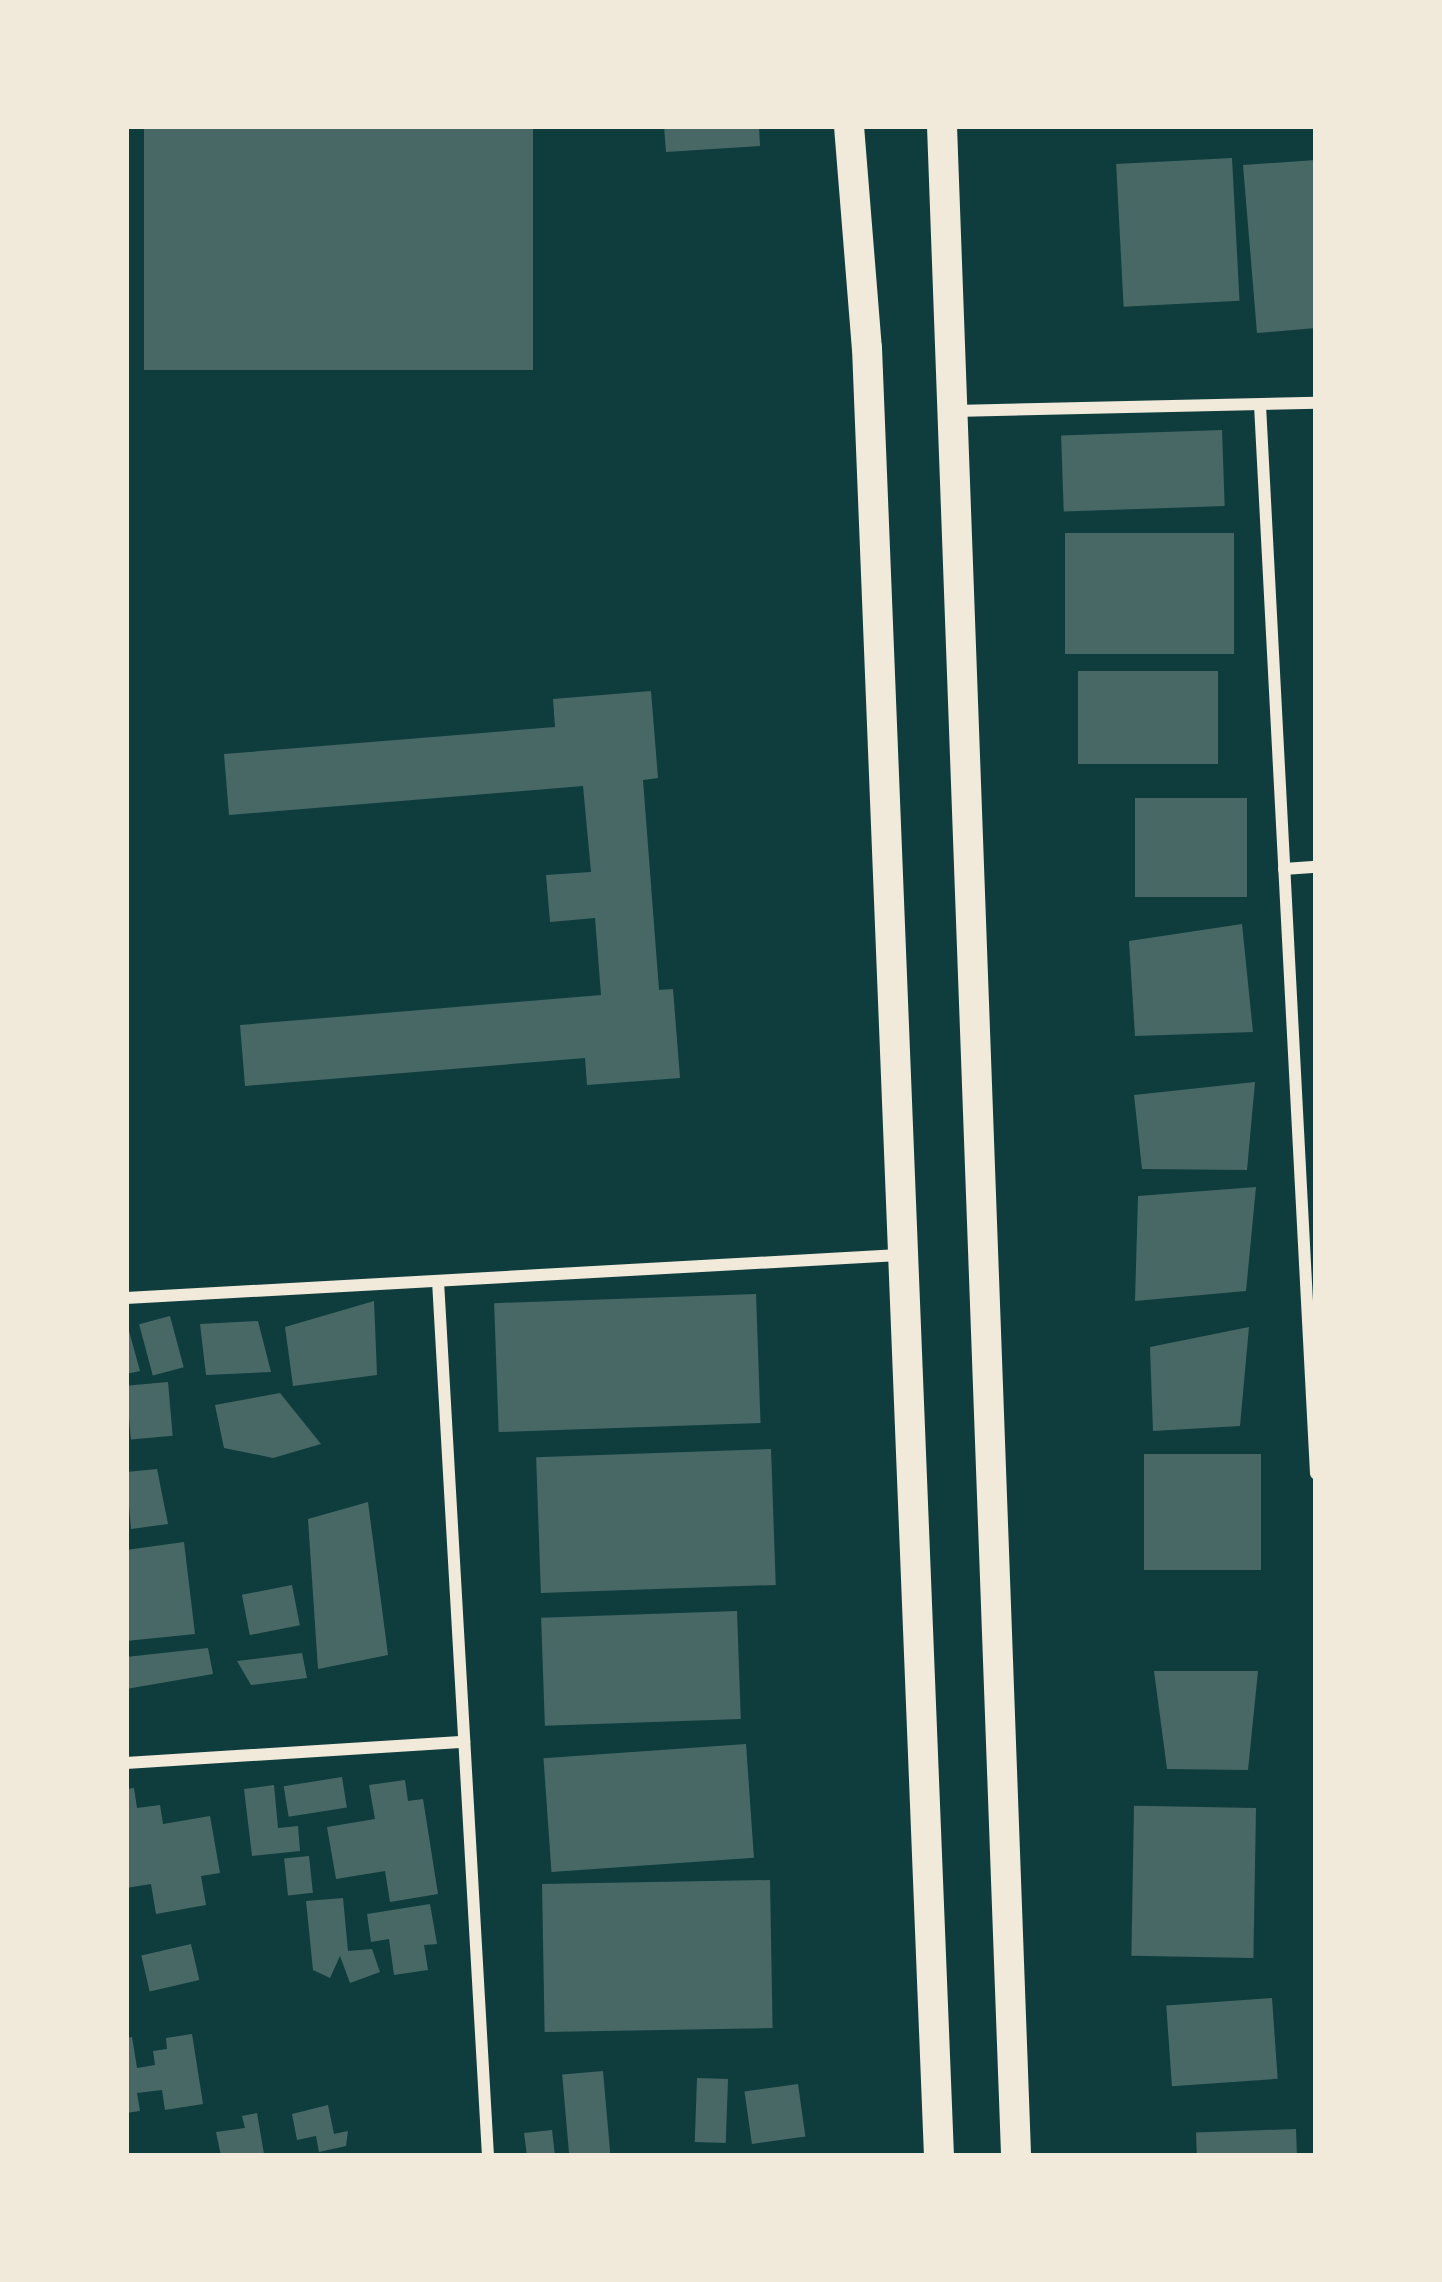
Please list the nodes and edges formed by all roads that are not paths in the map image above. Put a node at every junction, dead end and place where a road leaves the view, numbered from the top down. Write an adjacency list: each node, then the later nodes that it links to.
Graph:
1 (849, 126): 8 (main road)
2 (942, 126): 5 (main road)
3 (1316, 403): 4 (street)
4 (1260, 405): 5 (street); 7 (street)
5 (953, 411): 17 (main road)
6 (1316, 868): 7 (street)
7 (1284, 869): 11 (street)
8 (898, 1256): 9 (street); 16 (main road)
9 (438, 1280): 10 (street); 13 (street)
10 (126, 1298)
11 (1313, 1341): 12 (street)
12 (1316, 1474)
13 (464, 1742): 14 (street); 15 (street)
14 (126, 1763)
15 (488, 2156)
16 (939, 2156)
17 (1016, 2156)

